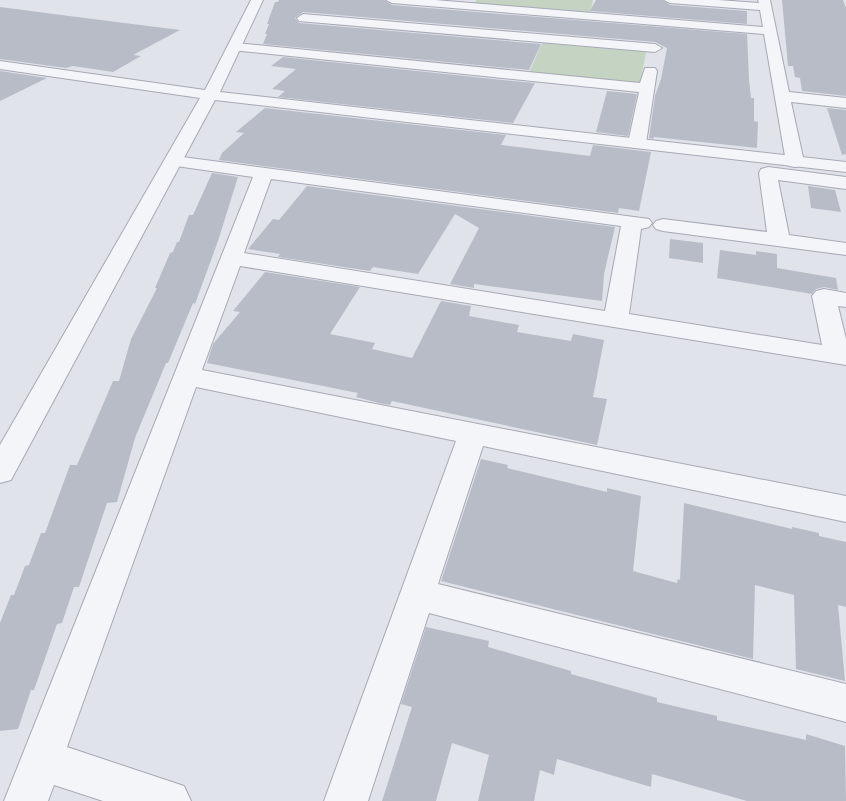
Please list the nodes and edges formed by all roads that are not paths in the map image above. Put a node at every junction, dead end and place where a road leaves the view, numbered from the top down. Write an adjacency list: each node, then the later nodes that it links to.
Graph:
1 (257, 0): 8 (street)
2 (392, 0): 6 (street)
3 (670, 0): 4 (street)
4 (765, 4): 7 (street)
5 (303, 18): 9 (street)
6 (662, 22): 7 (street); 9 (street)
7 (770, 31): 13 (street)
8 (236, 47): 11 (street); 12 (street)
9 (655, 48): 11 (street)
10 (0, 65): 12 (street)
11 (647, 88): 15 (street)
12 (209, 94): 15 (street); 16 (street)
13 (782, 96): 14 (street); 17 (street)
14 (846, 103)
15 (637, 143): 17 (street)
16 (175, 160): 19 (street); 30 (street)
17 (795, 162): 18 (street)
18 (846, 167)
19 (264, 172): 24 (street); 26 (street)
20 (846, 184): 22 (street)
21 (663, 226): 22 (street)
22 (779, 240): 23 (street)
23 (846, 249)
24 (232, 258): 26 (street); 28 (street)
25 (846, 300): 27 (street)
26 (616, 319): 27 (street)
27 (842, 356)
28 (187, 376): 29 (street); 34 (street)
29 (473, 434): 31 (street); 32 (street)
30 (0, 472)
31 (846, 509)
32 (418, 594): 33 (street); 37 (street)
33 (846, 703)
34 (42, 760): 35 (street); 36 (street)
35 (26, 801)
36 (169, 801)
37 (346, 801)

